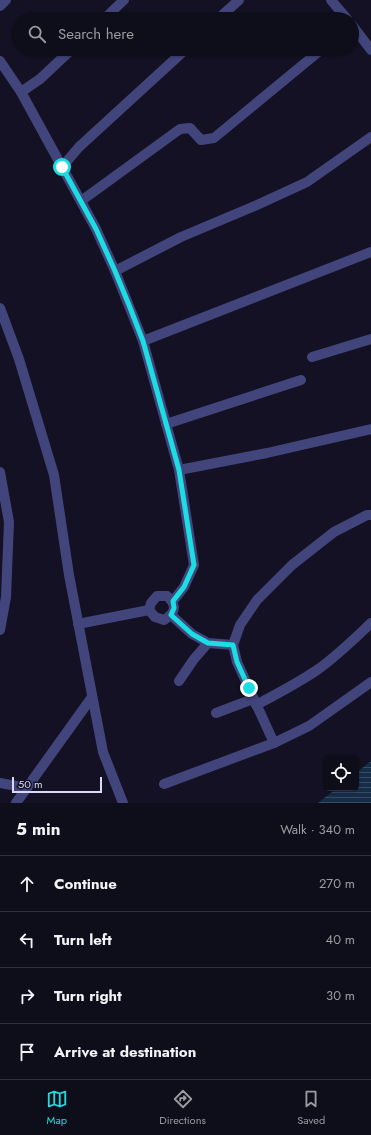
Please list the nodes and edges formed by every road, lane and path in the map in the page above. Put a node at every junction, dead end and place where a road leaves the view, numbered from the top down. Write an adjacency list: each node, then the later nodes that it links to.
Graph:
1 (6, 0): 5 (street)
2 (124, 0): 6 (street)
3 (239, 0): 7 (street)
4 (331, 0): 8 (street)
5 (0, 6)
6 (111, 12)
7 (226, 12)
8 (341, 12)
9 (359, 34): 10 (street)
10 (371, 50)
11 (65, 56): 15 (street)
12 (178, 56): 17 (street)
13 (314, 56): 18 (street)
14 (0, 61): 15 (street)
15 (21, 92): 17 (street)
16 (371, 137): 20 (street)
17 (62, 167): 18 (street)
18 (81, 201): 20 (street)
19 (371, 252): 23 (street)
20 (115, 271): 23 (street)
21 (0, 308): 35 (street)
22 (371, 339): 24 (street)
23 (143, 341): 26 (street)
24 (312, 357)
25 (301, 380): 26 (street)
26 (166, 424): 28 (street)
27 (371, 429): 28 (street)
28 (179, 470): 31 (street)
29 (0, 472): 36 (street)
30 (371, 515): 38 (street)
31 (173, 601): 32 (street); 33 (street)
32 (149, 610): 33 (street); 35 (street)
33 (171, 615): 37 (street)
34 (371, 623): 42 (street)
35 (78, 624): 41 (street)
36 (0, 630)
37 (208, 643): 38 (street); 39 (street)
38 (233, 645): 42 (street)
39 (179, 681)
40 (371, 682): 44 (street)
41 (92, 697): 47 (street); 49 (street)
42 (255, 702): 43 (street); 44 (street)
43 (216, 713)
44 (274, 744): 46 (street)
45 (0, 783): 47 (street)
46 (164, 784)
47 (27, 788): 48 (street)
48 (16, 803)
49 (123, 803)

